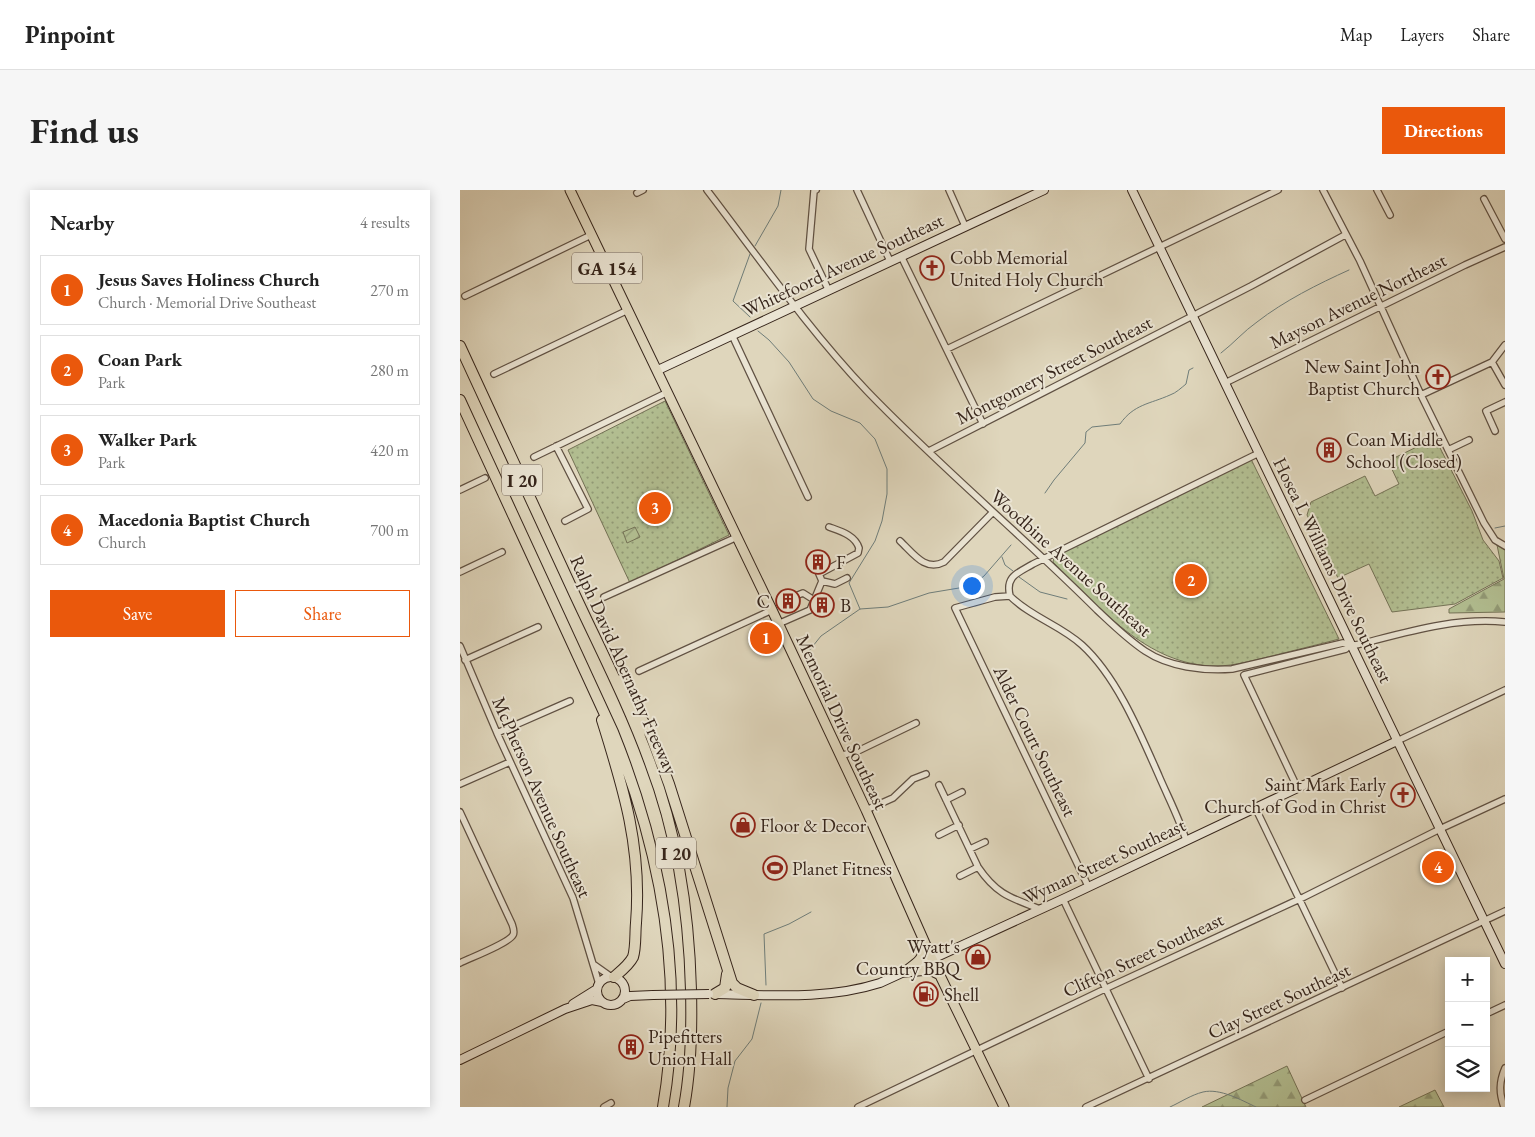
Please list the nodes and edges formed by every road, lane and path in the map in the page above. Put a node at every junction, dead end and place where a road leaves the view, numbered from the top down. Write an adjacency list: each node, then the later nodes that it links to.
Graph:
1 (570, 190): 14 (main road, Memorial Drive Southeast / GA 154)
2 (707, 190): 23 (street, Woodbine Avenue Southeast)
3 (816, 190): 21 (street)
4 (857, 190): 20 (street)
5 (949, 190): 13 (street)
6 (1042, 190): 13 (street, Whitefoord Avenue Southeast)
7 (1132, 190): 17 (street, Hosea L Williams Drive Southeast)
8 (1278, 190): 17 (street)
9 (1323, 190): 15 (street)
10 (1377, 190): 12 (street)
11 (1484, 199): 16 (street)
12 (1390, 215)
13 (966, 226): 19 (street, Whitefoord Avenue Southeast)
14 (591, 235): 22 (street); 25 (main road, Memorial Drive Southeast / GA 154)
15 (1345, 235): 24 (street); 26 (street, Montgomery Street Southeast)
16 (1505, 239)
17 (1160, 248): 26 (street, Hosea L Williams Drive Southeast); 30 (street)
18 (1505, 248): 24 (street, Mayson Avenue Northeast)
19 (901, 256): 20 (street, Whitefoord Avenue Southeast); 30 (street)
20 (890, 261): 21 (street, Whitefoord Avenue Southeast)
21 (828, 290): 23 (street, Whitefoord Avenue Southeast)
22 (465, 296)
23 (795, 305): 27 (street, Whitefoord Avenue Southeast); 45 (street, Woodbine Avenue Southeast)
24 (1382, 307): 34 (street, Mayson Avenue Northeast); 37 (street)
25 (628, 310): 32 (main road, Memorial Drive Southeast / GA 154); 33 (street)
26 (1193, 316): 34 (street, Hosea L Williams Drive Southeast); 40 (street, Montgomery Street Southeast)
27 (732, 335): 32 (street, Whitefoord Avenue Southeast); 50 (street)
28 (1505, 345): 31 (street)
29 (460, 346): 67 (highway, Ralph David Abernathy Freeway / I 20)
30 (947, 350): 40 (street)
31 (1492, 362): 35 (street); 37 (street)
32 (658, 370): 36 (main road, Memorial Drive Southeast / GA 154)
33 (494, 374)
34 (1225, 383): 46 (street, Hosea L Williams Drive Southeast)
35 (1505, 386)
36 (668, 392): 43 (street); 54 (main road, Memorial Drive Southeast / GA 154)
37 (1421, 395): 44 (street)
38 (460, 400): 74 (highway, Ralph David Abernathy Freeway / I 20)
39 (1505, 402): 41 (street)
40 (983, 424): 45 (street, Montgomery Street Southeast)
41 (1495, 431)
42 (1469, 440): 44 (street)
43 (556, 446): 47 (street); 52 (street)
44 (1448, 450): 56 (street)
45 (929, 451): 51 (street, Woodbine Avenue Southeast)
46 (1259, 453): 58 (street); 71 (street, Hosea L Williams Drive Southeast)
47 (534, 457)
48 (485, 478): 49 (street)
49 (460, 490)
50 (808, 496)
51 (993, 512): 55 (street); 58 (street, Woodbine Avenue Southeast)
52 (565, 521)
53 (829, 527): 61 (street)
54 (737, 537): 64 (street); 66 (main road, Memorial Drive Southeast / GA 154)
55 (900, 542)
56 (1505, 546)
57 (502, 552): 59 (street)
58 (1044, 558): 63 (street); 71 (street, Woodbine Avenue Southeast)
59 (460, 572)
60 (847, 578): 61 (street)
61 (822, 581): 65 (street)
62 (798, 595): 65 (street)
63 (1010, 596): 96 (street); 101 (street, Alder Court Southeast)
64 (604, 597)
65 (814, 600): 69 (street)
66 (772, 610): 69 (main road, Memorial Drive Southeast / GA 154); 75 (street)
67 (585, 615): 112 (highway); 137 (highway, Ralph David Abernathy Freeway / I 20)
68 (1505, 622): 71 (street)
69 (778, 624): 81 (main road, Memorial Drive Southeast / GA 154)
70 (538, 627): 73 (street)
71 (1351, 644): 80 (street, Hosea L Williams Drive Southeast); 86 (street)
72 (460, 646): 73 (street, McPherson Avenue Southeast)
73 (463, 657): 79 (street, McPherson Avenue Southeast)
74 (583, 665): 115 (highway); 136 (highway, Ralph David Abernathy Freeway / I 20)
75 (639, 671)
76 (1505, 690): 80 (street)
77 (570, 701): 79 (street)
78 (916, 723): 81 (street)
79 (497, 733): 82 (street, McPherson Avenue Southeast)
80 (1398, 740): 86 (street, Wyman Street Southeast); 94 (street, Hosea L Williams Drive Southeast)
81 (840, 756): 91 (main road, Memorial Drive Southeast / GA 154)
82 (510, 762): 84 (street); 109 (street, McPherson Avenue Southeast)
83 (926, 774): 91 (street)
84 (460, 784)
85 (939, 785): 89 (street)
86 (1297, 787): 90 (street, Wyman Street Southeast)
87 (962, 792): 89 (street)
88 (1505, 799): 94 (street, Clifton Street Southeast)
89 (946, 800): 93 (street)
90 (1256, 807): 96 (street, Wyman Street Southeast); 103 (street)
91 (866, 810): 107 (main road, Memorial Drive Southeast / GA 154)
92 (460, 812): 110 (street)
93 (959, 825): 95 (street); 98 (street)
94 (1440, 829): 103 (street, Clifton Street Southeast); 106 (street, Hosea L Williams Drive Southeast)
95 (939, 835)
96 (1186, 840): 101 (street, Wyman Street Southeast)
97 (985, 842): 98 (street)
98 (970, 850): 99 (street)
99 (978, 867): 100 (street); 104 (street)
100 (960, 876)
101 (1088, 886): 102 (street, Wyman Street Southeast)
102 (1063, 899): 104 (street, Wyman Street Southeast); 118 (street)
103 (1300, 899): 118 (street, Clifton Street Southeast); 119 (street)
104 (1040, 909): 108 (street, Wyman Street Southeast)
105 (1505, 911): 106 (street, Clay Street Southeast)
106 (1484, 921): 111 (street, Hosea L Williams Drive Southeast); 119 (street, Clay Street Southeast)
107 (922, 935): 108 (main road, Memorial Drive Southeast / GA 154); 113 (main road)
108 (932, 959): 113 (street, Wyman Street Southeast); 114 (main road, Memorial Drive Southeast / GA 154)
109 (591, 962): 115 (street); 117 (street, McPherson Avenue Southeast)
110 (460, 963)
111 (1505, 964)
112 (727, 969): 120 (highway); 122 (highway)
113 (905, 972): 114 (main road); 122 (street, Wyman Street Southeast)
114 (940, 975): 129 (main road, Memorial Drive Southeast / GA 154)
115 (612, 977): 116 (street); 117 (street)
116 (625, 986): 121 (street); 123 (street)
117 (598, 987): 124 (street); 126 (street)
118 (1106, 988): 129 (street, Clifton Street Southeast); 132 (street)
119 (1342, 988): 132 (street, Clay Street Southeast)
120 (712, 994): 121 (street, Wyman Street Southeast, bridge); 122 (street, Wyman Street Southeast)
121 (639, 995): 123 (street, Wyman Street Southeast)
122 (754, 995)
123 (623, 999): 124 (street)
124 (602, 1002): 126 (street)
125 (1505, 1005): 127 (street)
126 (565, 1009): 130 (street)
127 (1490, 1012)
128 (1445, 1034): 133 (street)
129 (977, 1051): 138 (street, Clifton Street Southeast); 139 (main road, Memorial Drive Southeast / GA 154)
130 (460, 1060)
131 (1505, 1068): 141 (street)
132 (1149, 1079): 140 (street, Clay Street Southeast)
133 (1305, 1100)
134 (611, 1104): 135 (street)
135 (604, 1107)
136 (663, 1107)
137 (684, 1107)
138 (858, 1107)
139 (1004, 1107)
140 (1086, 1107)
141 (1504, 1107)

